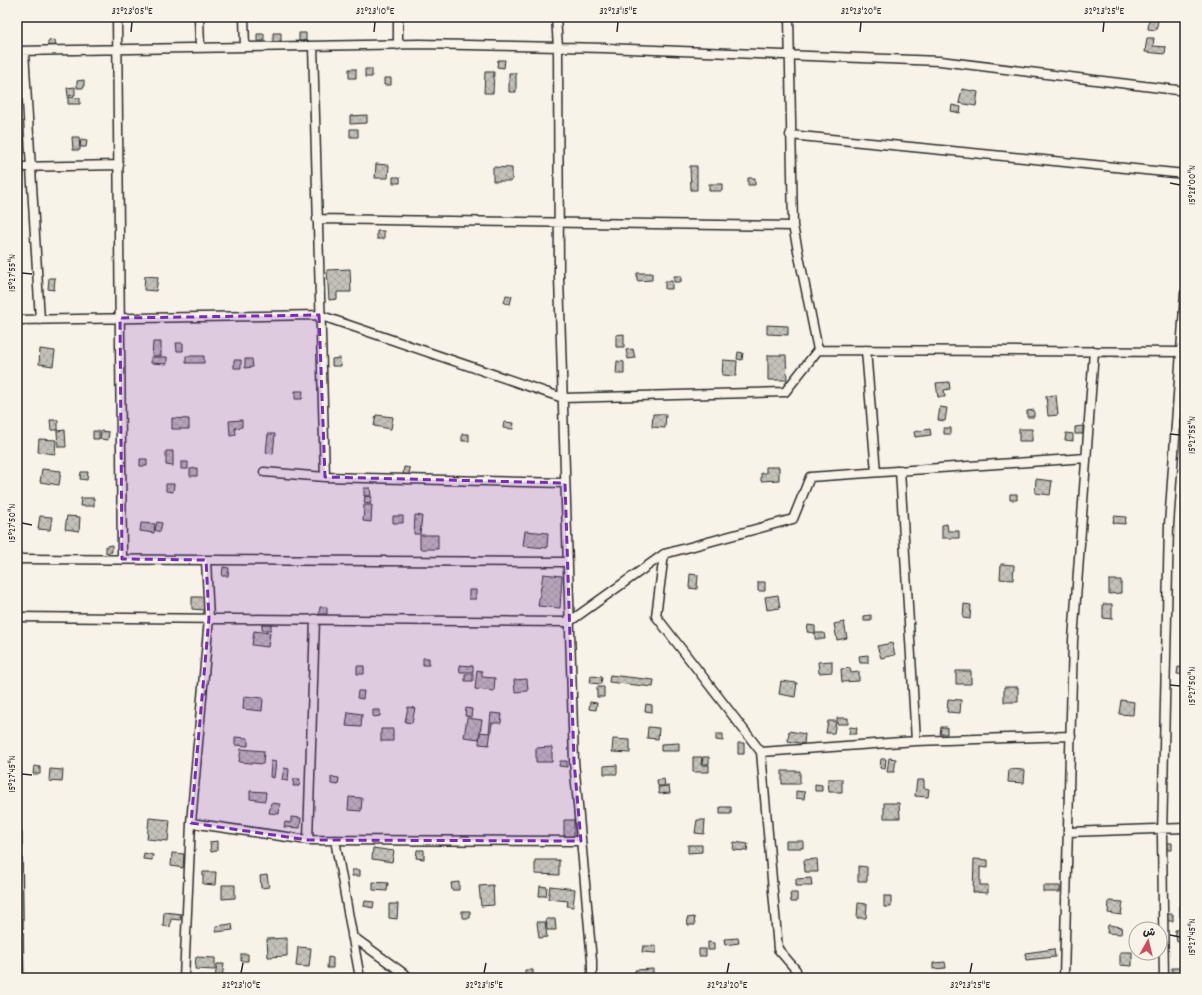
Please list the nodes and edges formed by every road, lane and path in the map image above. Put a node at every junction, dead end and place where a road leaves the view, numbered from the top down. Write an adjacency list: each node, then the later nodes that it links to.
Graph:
1 (117, 17): 12 (street)
2 (199, 17): 11 (street)
3 (244, 17): 9 (street)
4 (398, 17): 7 (street)
5 (556, 17): 10 (street)
6 (789, 17): 14 (street)
7 (398, 45): 8 (street); 10 (street)
8 (313, 46): 9 (street); 21 (street)
9 (245, 47): 11 (street)
10 (558, 47): 14 (street); 22 (street)
11 (200, 48): 12 (street)
12 (118, 50): 13 (street); 17 (street)
13 (20, 51): 19 (street)
14 (789, 55): 15 (street); 16 (street)
15 (1185, 91)
16 (790, 135): 20 (street); 23 (street)
17 (119, 165): 19 (street); 26 (street)
18 (17, 166): 19 (street)
19 (31, 166): 28 (street)
20 (1185, 174)
21 (317, 219): 22 (street); 25 (street)
22 (559, 223): 23 (street); 33 (street)
23 (793, 226): 29 (street)
24 (1185, 293): 32 (street)
25 (319, 315): 26 (street); 33 (street); 40 (street)
26 (120, 318): 28 (street); 44 (street)
27 (17, 320): 28 (street)
28 (40, 320)
29 (818, 350): 30 (street); 33 (street)
30 (866, 350): 31 (street); 39 (street)
31 (1094, 352): 32 (street); 36 (street)
32 (1183, 352): 34 (street)
33 (563, 398): 41 (street)
34 (1176, 426): 35 (street); 56 (street)
35 (1185, 427)
36 (1086, 458): 37 (street); 51 (street)
37 (900, 470): 39 (street); 52 (street)
38 (264, 472): 40 (street)
39 (876, 472): 42 (street)
40 (324, 477): 41 (street)
41 (565, 483): 46 (street)
42 (664, 554): 50 (street); 53 (street)
43 (17, 559): 44 (street)
44 (122, 559): 45 (street)
45 (206, 560): 46 (street); 48 (street)
46 (568, 562): 50 (street)
47 (17, 617): 48 (street)
48 (209, 618): 49 (street); 54 (street)
49 (315, 619): 50 (street); 59 (street)
50 (570, 622): 61 (street)
51 (1071, 736): 52 (street); 57 (street)
52 (916, 741): 53 (street)
53 (761, 752): 68 (street)
54 (192, 823): 59 (street); 64 (street)
55 (1185, 828): 56 (street)
56 (1162, 829): 57 (street); 70 (street)
57 (1068, 832): 69 (street)
58 (17, 834): 63 (street)
59 (308, 840): 60 (street)
60 (335, 840): 61 (street); 62 (street)
61 (581, 841): 67 (street)
62 (352, 936): 65 (street); 66 (street)
63 (19, 978)
64 (184, 978)
65 (360, 978)
66 (410, 978)
67 (592, 978)
68 (796, 978)
69 (1064, 978)
70 (1164, 978)

